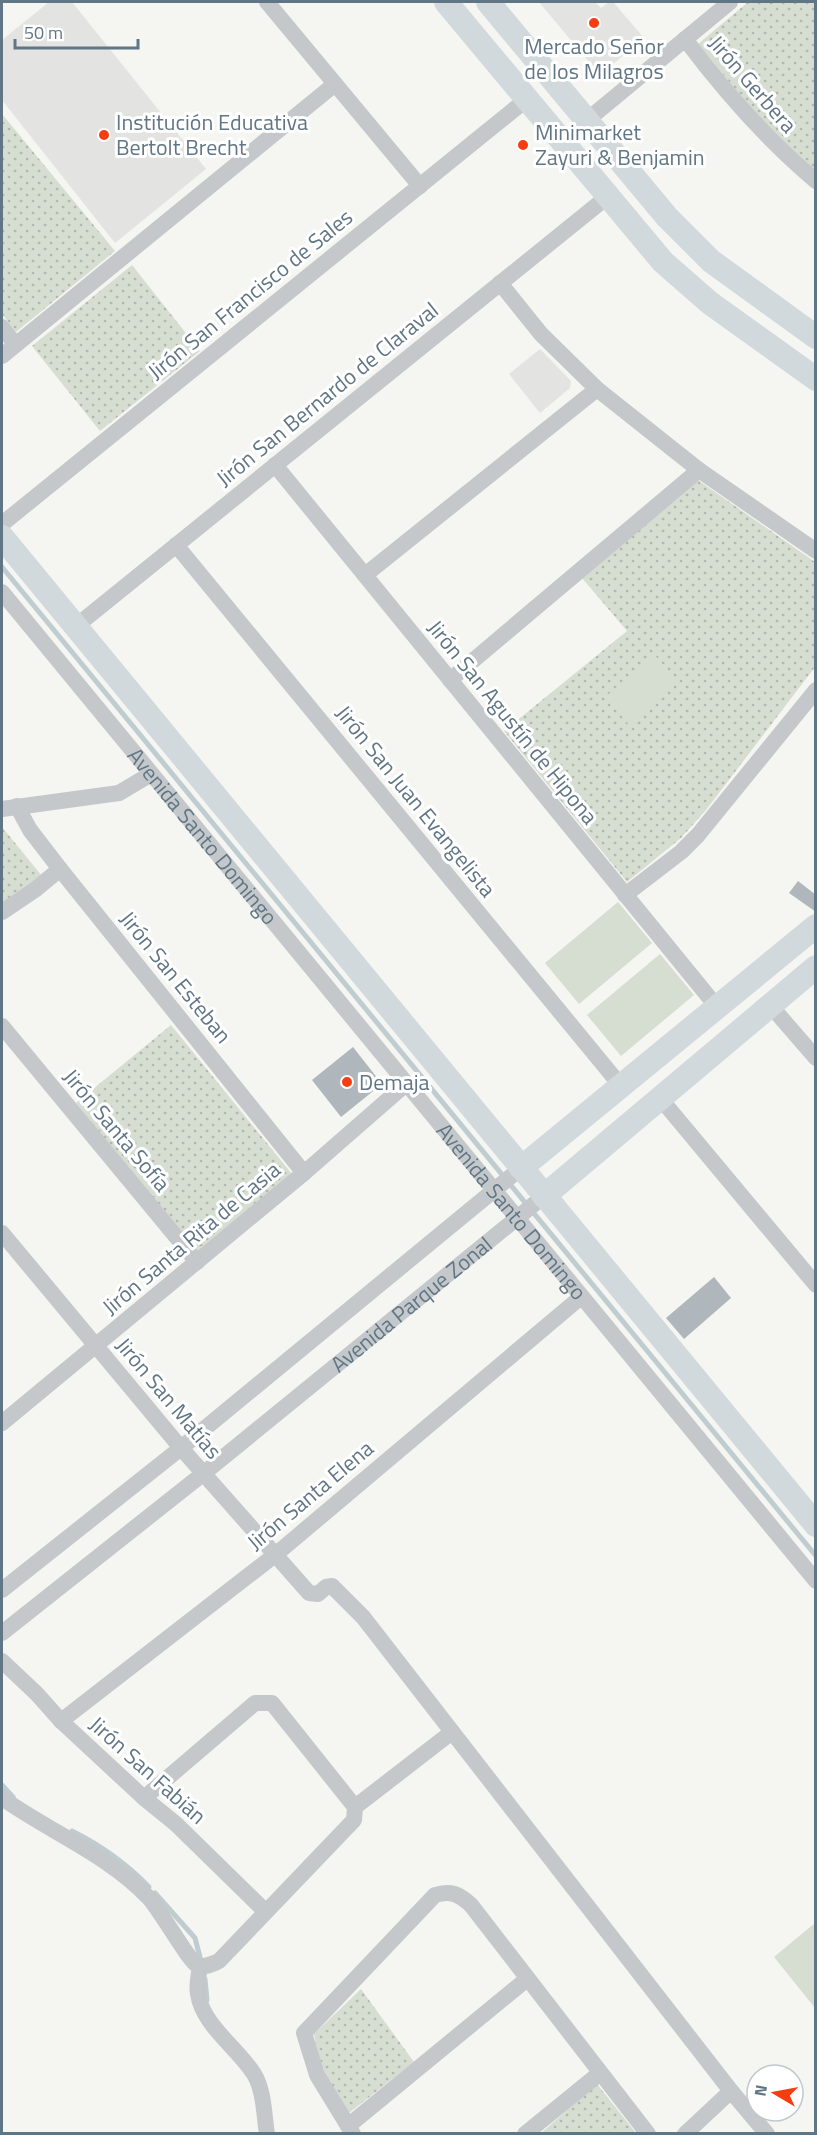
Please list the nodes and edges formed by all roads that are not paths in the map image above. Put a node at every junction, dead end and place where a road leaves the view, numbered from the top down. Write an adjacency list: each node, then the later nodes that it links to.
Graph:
1 (267, 2): 6 (street)
2 (446, 2): 7 (main road)
3 (730, 2): 5 (street)
4 (498, 5): 8 (main road)
5 (685, 39): 8 (street); 9 (street, Jirón Gerbera)
6 (335, 84): 10 (street); 17 (street)
7 (527, 99): 10 (street, Jirón San Francisco de Sales); 11 (main road)
8 (586, 121): 12 (main road)
9 (816, 181)
10 (420, 186): 23 (street, Jirón San Francisco de Sales)
11 (607, 196): 13 (main road); 14 (street, Jirón San Bernardo de Claraval)
12 (687, 237): 13 (main road); 16 (main road)
13 (663, 262): 19 (main road)
14 (500, 283): 20 (street); 21 (street, Jirón San Bernardo de Claraval)
15 (2, 327): 17 (street)
16 (816, 337)
17 (15, 344): 18 (street)
18 (2, 356)
19 (816, 379)
20 (597, 389): 22 (street); 27 (street)
21 (274, 465): 25 (street, Jirón San Bernardo de Claraval); 27 (street, Jirón San Agustín de Hipona)
22 (699, 470): 26 (street); 31 (street)
23 (2, 524)
24 (2, 537): 30 (main road, Avenida Santo Domingo)
25 (176, 545): 30 (street, Jirón San Bernardo de Claraval); 45 (street, Jirón San Juan Evangelista)
26 (816, 551)
27 (365, 575): 31 (street, Jirón San Agustín de Hipona)
28 (2, 591): 29 (street, Avenida Santo Domingo)
29 (7, 607): 33 (street, Avenida Santo Domingo)
30 (75, 627): 47 (main road, Avenida Santo Domingo)
31 (450, 680): 36 (street, Jirón San Agustín de Hipona)
32 (816, 690): 36 (street)
33 (151, 774): 34 (street); 44 (street, Avenida Santo Domingo)
34 (9, 807): 35 (street, Jirón San Esteban)
35 (60, 869): 37 (street); 48 (street, Jirón San Esteban)
36 (625, 895): 41 (street, Jirón San Agustín de Hipona)
37 (2, 912)
38 (816, 926): 41 (main road, Avenida Parque Zonal)
39 (816, 967): 40 (main road, Avenida Parque Zonal)
40 (770, 1005): 43 (street); 46 (main road, Avenida Parque Zonal)
41 (717, 1007): 45 (main road, Avenida Parque Zonal)
42 (2, 1026): 53 (street, Jirón Santa Sofía)
43 (816, 1058)
44 (406, 1084): 48 (street, Jirón Santa Rita de Casia); 49 (street, Avenida Santo Domingo)
45 (621, 1086): 47 (main road, Avenida Parque Zonal)
46 (660, 1098): 50 (main road, Avenida Parque Zonal); 54 (street)
47 (521, 1168): 49 (street, Avenida Parque Zonal); 50 (main road, Avenida Santo Domingo)
48 (304, 1173): 53 (street, Jirón Santa Rita de Casia)
49 (494, 1191): 51 (street, Avenida Santo Domingo); 58 (street, Avenida Parque Zonal)
50 (544, 1196): 51 (street, Avenida Parque Zonal); 60 (main road, Avenida Santo Domingo)
51 (517, 1219): 55 (street, Avenida Santo Domingo); 59 (street, Avenida Parque Zonal)
52 (2, 1233): 56 (street, Jirón San Matías)
53 (197, 1262): 56 (street, Jirón Santa Rita de Casia)
54 (816, 1285)
55 (581, 1297): 61 (street, Jirón Santa Elena); 62 (street, Avenida Santo Domingo)
56 (96, 1346): 57 (street, Jirón Santa Rita de Casia); 58 (street, Jirón San Matías)
57 (2, 1423)
58 (181, 1448): 59 (street, Jirón San Matías); 63 (street, Avenida Parque Zonal)
59 (204, 1473): 61 (street, Jirón San Matías); 64 (street, Avenida Parque Zonal)
60 (816, 1525)
61 (275, 1555): 66 (street, Jirón Santa Elena); 67 (street, Jirón San Matías)
62 (816, 1581)
63 (2, 1590)
64 (2, 1633)
65 (2, 1661): 66 (street, Jirón San Fabián)
66 (61, 1721): 69 (street, Jirón San Fabián)
67 (452, 1732): 70 (street); 75 (street)
68 (2, 1798): 72 (street)
69 (144, 1798): 70 (street); 71 (street, Jirón San Fabián)
70 (355, 1808): 71 (street)
71 (265, 1911): 72 (street)
72 (200, 1966): 77 (street)
73 (527, 1979): 74 (street); 76 (street); 76 (street)
74 (600, 2073): 78 (street); 79 (street)
75 (731, 2091): 80 (street); 81 (street)
76 (350, 2130)
77 (267, 2133)
78 (525, 2133)
79 (648, 2133)
80 (685, 2133)
81 (767, 2133)

